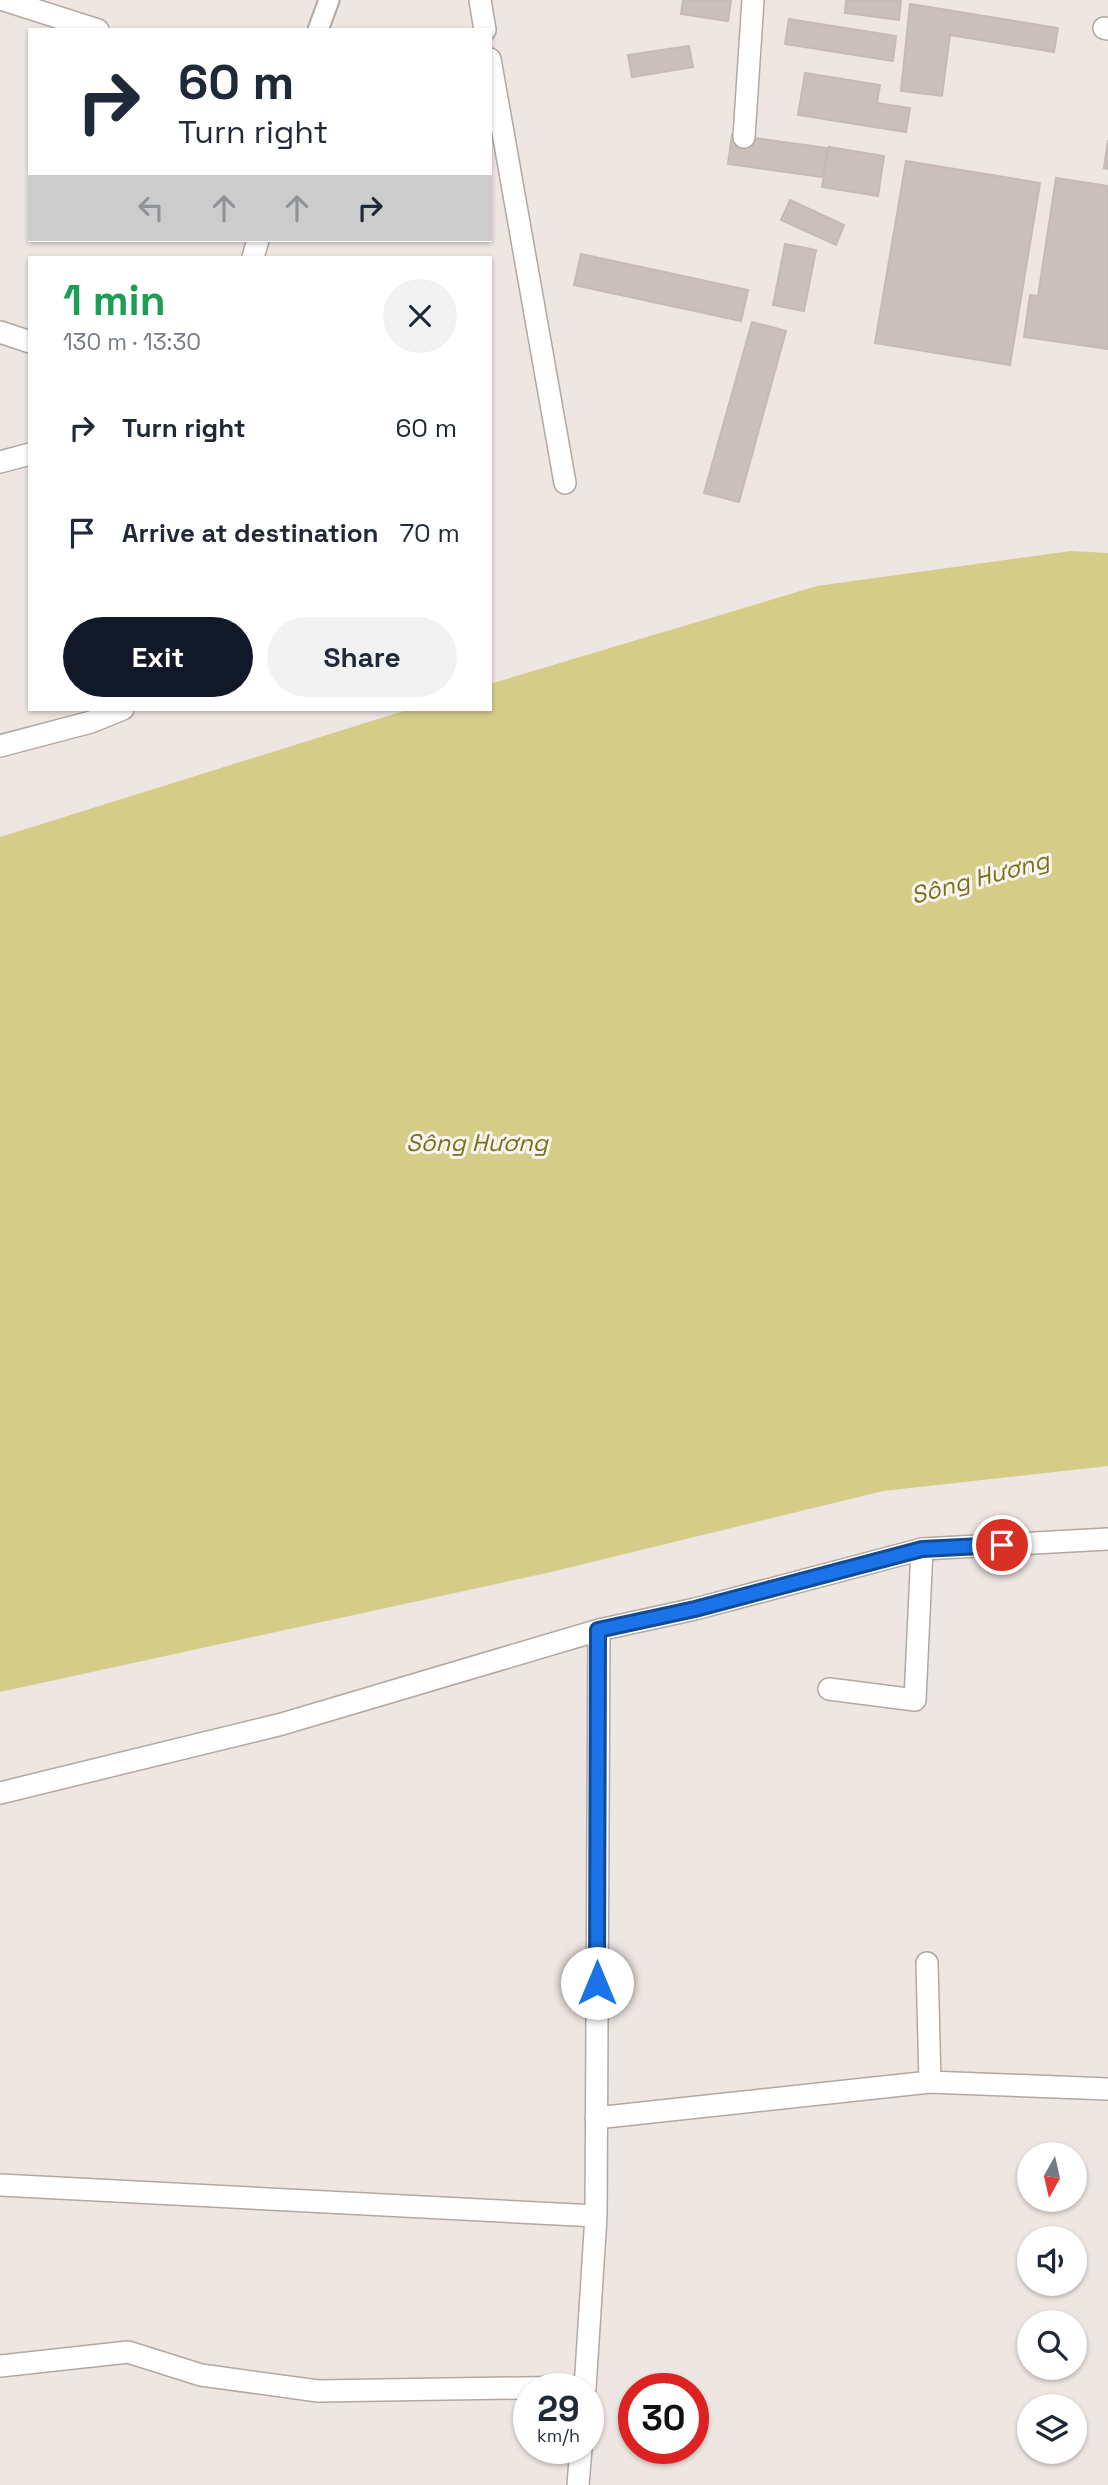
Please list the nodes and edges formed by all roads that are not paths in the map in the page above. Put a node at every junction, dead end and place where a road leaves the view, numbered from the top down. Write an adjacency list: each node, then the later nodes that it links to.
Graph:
1 (4, 0): 5 (street)
2 (329, 0): 6 (lane)
3 (480, 0): 7 (street)
4 (753, 0): 9 (street)
5 (92, 28)
6 (319, 28)
7 (485, 28)
8 (492, 70): 14 (street)
9 (744, 137)
10 (0, 332): 11 (street)
11 (28, 341)
12 (28, 455): 13 (street)
13 (0, 462)
14 (565, 483)
15 (118, 711): 16 (street)
16 (0, 747)
17 (1108, 1539): 18 (street)
18 (922, 1549): 19 (street); 20 (street)
19 (598, 1630): 21 (street); 25 (street)
20 (828, 1689)
21 (0, 1793)
22 (926, 1963): 23 (street)
23 (930, 2082): 24 (street); 25 (street)
24 (1108, 2089)
25 (596, 2118): 27 (street)
26 (0, 2185): 27 (street)
27 (596, 2216): 29 (street)
28 (0, 2366): 30 (street)
29 (586, 2373)
30 (513, 2389)
31 (580, 2464): 32 (street)
32 (578, 2485)

